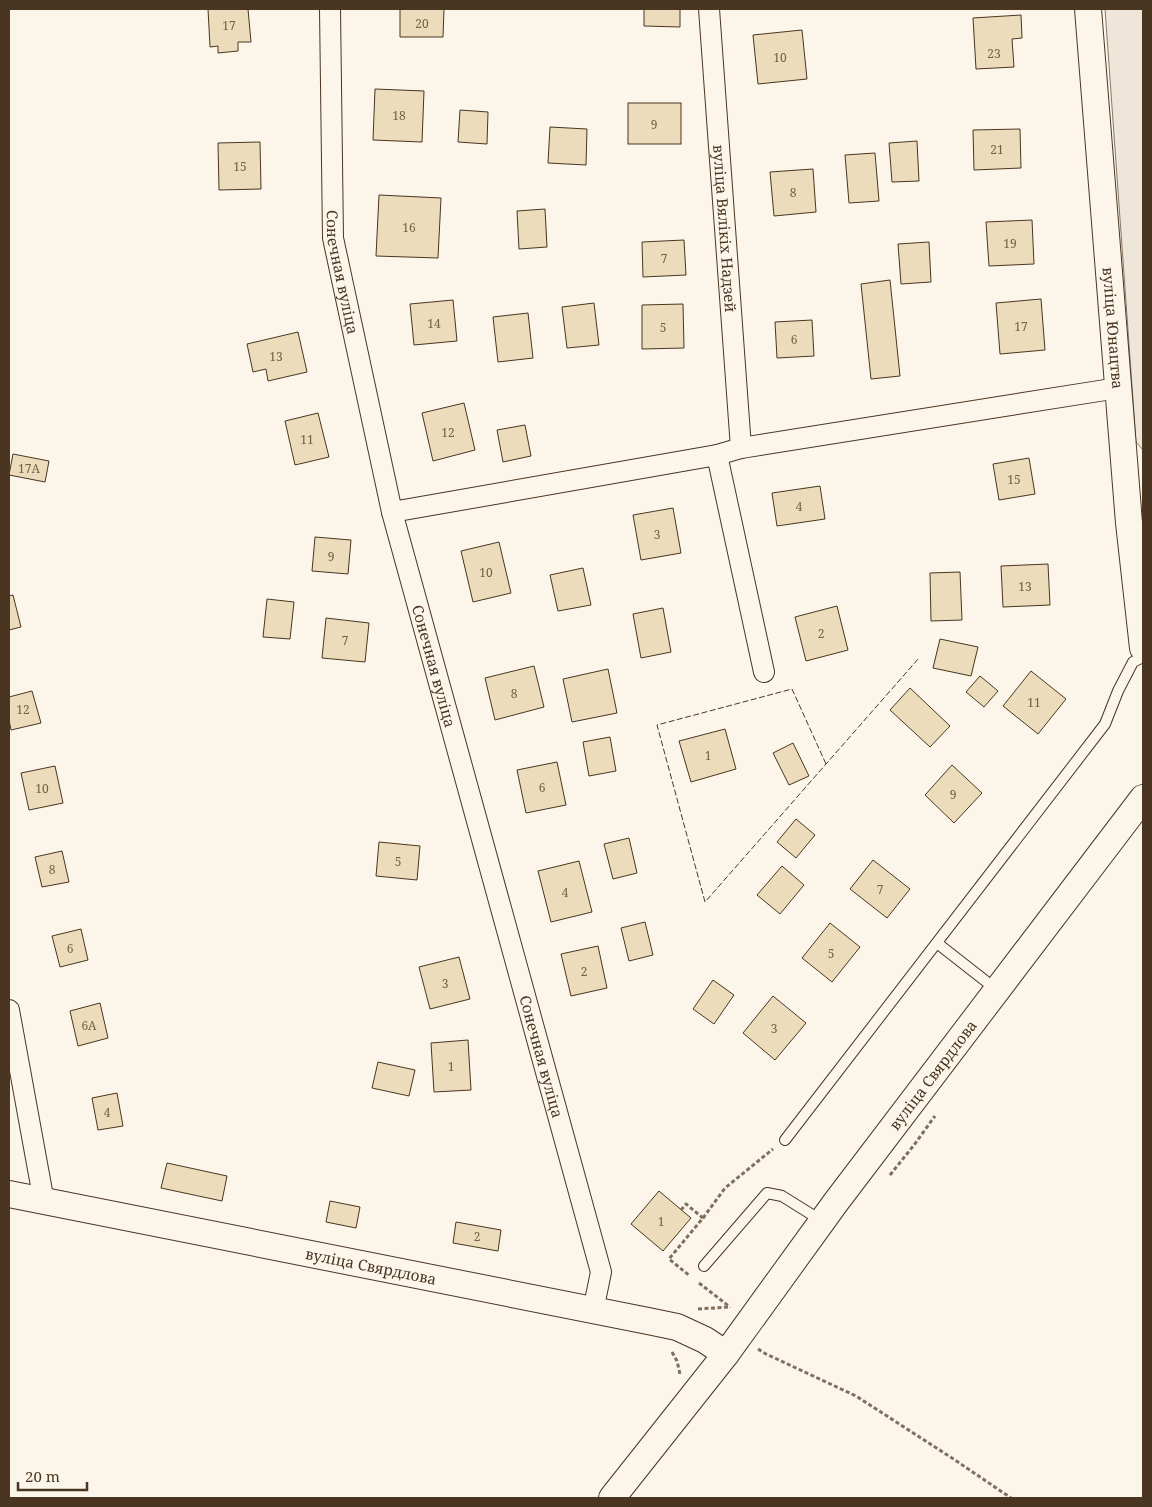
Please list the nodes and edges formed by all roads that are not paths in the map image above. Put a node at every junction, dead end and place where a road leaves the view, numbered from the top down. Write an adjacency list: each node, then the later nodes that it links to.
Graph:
1 (330, 9): 7 (street, Сонечная вуліца)
2 (708, 9): 5 (street, вуліца Вялікіх Надзей)
3 (1088, 9): 4 (street, вуліца Юнацтва)
4 (1118, 388): 5 (street); 8 (street, вуліца Юнацтва)
5 (741, 448): 6 (street)
6 (717, 455): 7 (street); 10 (street)
7 (392, 512): 20 (street, Сонечная вуліца)
8 (1143, 648)
9 (1143, 657): 12 (lane)
10 (764, 672)
11 (1143, 798): 13 (street, вуліца Свярдлова)
12 (937, 943): 13 (lane); 15 (lane)
13 (997, 990): 18 (street, вуліца Свярдлова)
14 (9, 1010): 17 (street)
15 (785, 1140)
16 (9, 1194): 17 (street, вуліца Свярдлова)
17 (44, 1202): 20 (street, вуліца Свярдлова)
18 (822, 1222): 19 (lane); 21 (street, вуліца Свярдлова)
19 (704, 1266)
20 (593, 1311): 21 (street, вуліца Свярдлова)
21 (726, 1354): 22 (street, вуліца Свярдлова)
22 (612, 1498)

